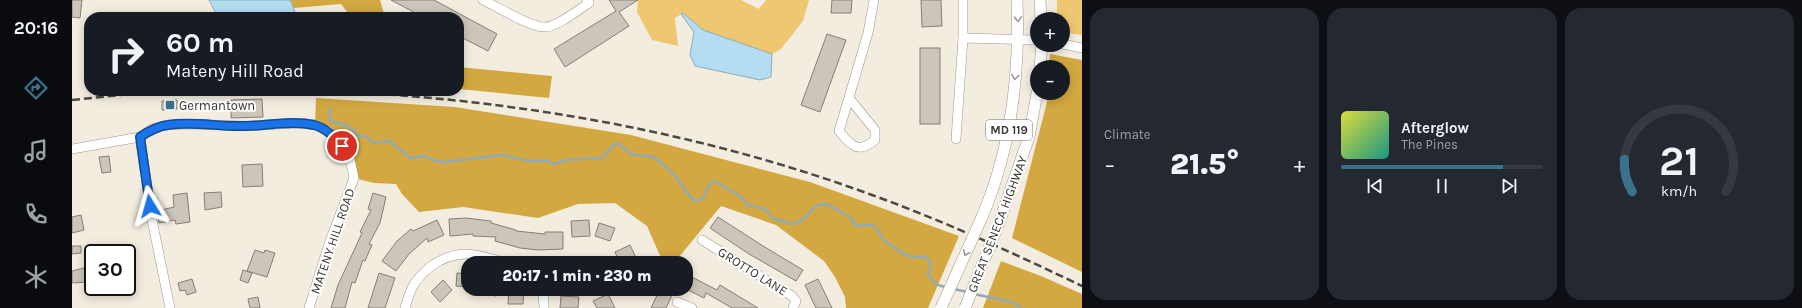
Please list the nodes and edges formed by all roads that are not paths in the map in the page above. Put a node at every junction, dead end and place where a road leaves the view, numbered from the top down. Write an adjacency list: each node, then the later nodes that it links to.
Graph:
1 (483, 0): 2 (street)
2 (587, 0)
3 (874, 0): 13 (street)
4 (963, 0): 8 (street)
5 (1017, 0): 9 (main road, GREAT SENECA HIGHWAY / MD 119, one-way to 9)
6 (1040, 0): 7 (main road)
7 (1041, 12)
8 (963, 38): 9 (street); 16 (street)
9 (1018, 39): 10 (street); 28 (main road, GREAT SENECA HIGHWAY / MD 119, one-way to 28, bridge)
10 (1030, 40)
11 (1070, 45): 12 (street)
12 (1082, 48)
13 (849, 98): 13 (street)
14 (1036, 100): 29 (main road, GREAT SENECA HIGHWAY / MD 119, bridge)
15 (140, 137): 17 (street, MATENY HILL ROAD); 22 (street); 23 (street, MATENY HILL ROAD)
16 (956, 139)
17 (72, 149)
18 (702, 240): 27 (street, GROTTO LANE)
19 (487, 256): 24 (street)
20 (543, 296): 25 (street)
21 (677, 302): 26 (street)
22 (170, 308)
23 (308, 308)
24 (405, 308)
25 (544, 308)
26 (692, 308)
27 (793, 308)
28 (941, 308)
29 (965, 308)

